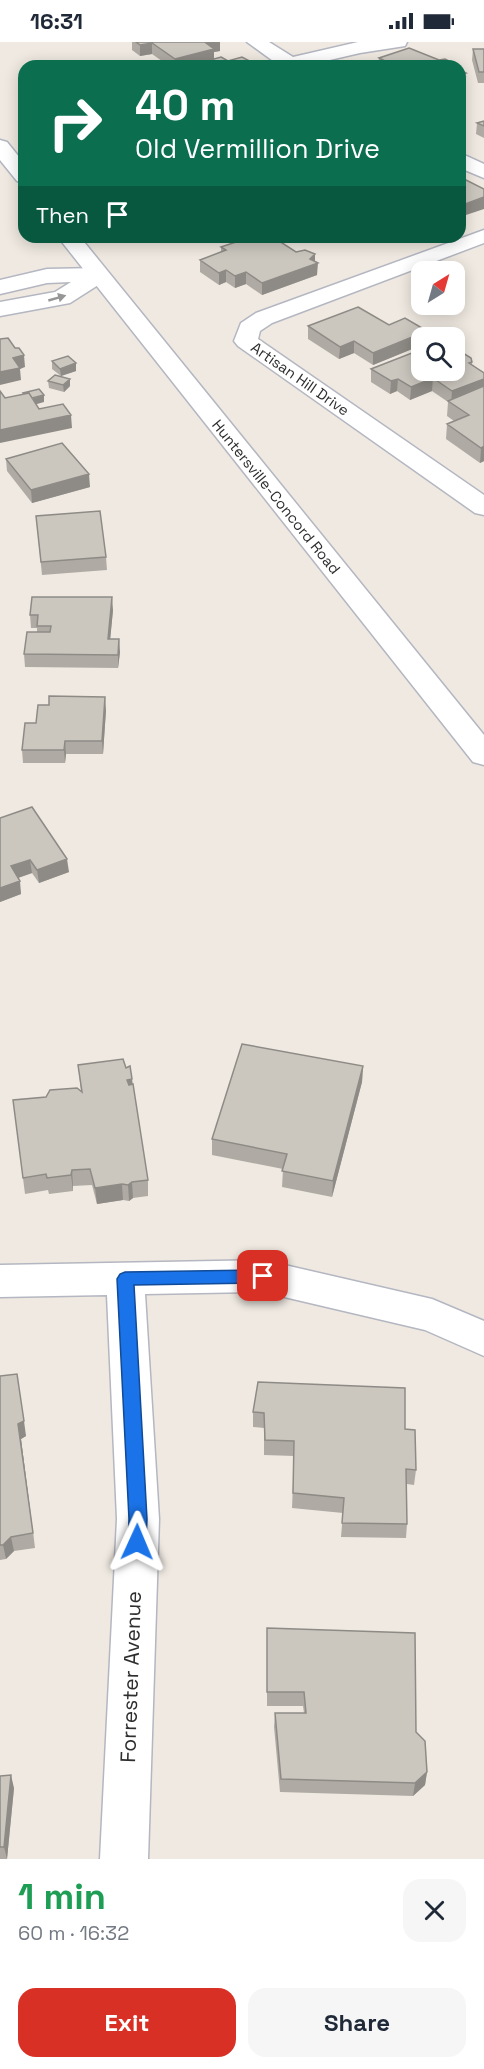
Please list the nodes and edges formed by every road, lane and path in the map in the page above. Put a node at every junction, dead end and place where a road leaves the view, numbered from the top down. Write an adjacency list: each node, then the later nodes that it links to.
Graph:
1 (256, 42): 3 (street)
2 (398, 42): 4 (street)
3 (283, 60)
4 (310, 60)
5 (0, 146): 7 (street)
6 (466, 162): 8 (street)
7 (18, 169)
8 (484, 172)
9 (484, 237): 14 (street, Artisan Hill Drive)
10 (74, 243): 11 (street, Huntersville-Concord Road)
11 (98, 275): 12 (street); 13 (street, one-way to 11); 15 (street, Huntersville-Concord Road)
12 (0, 287)
13 (0, 309)
14 (484, 507)
15 (484, 755)
16 (125, 1279): 17 (street); 18 (street); 19 (street, Forrester Avenue)
17 (0, 1281)
18 (484, 1339)
19 (124, 1859)

